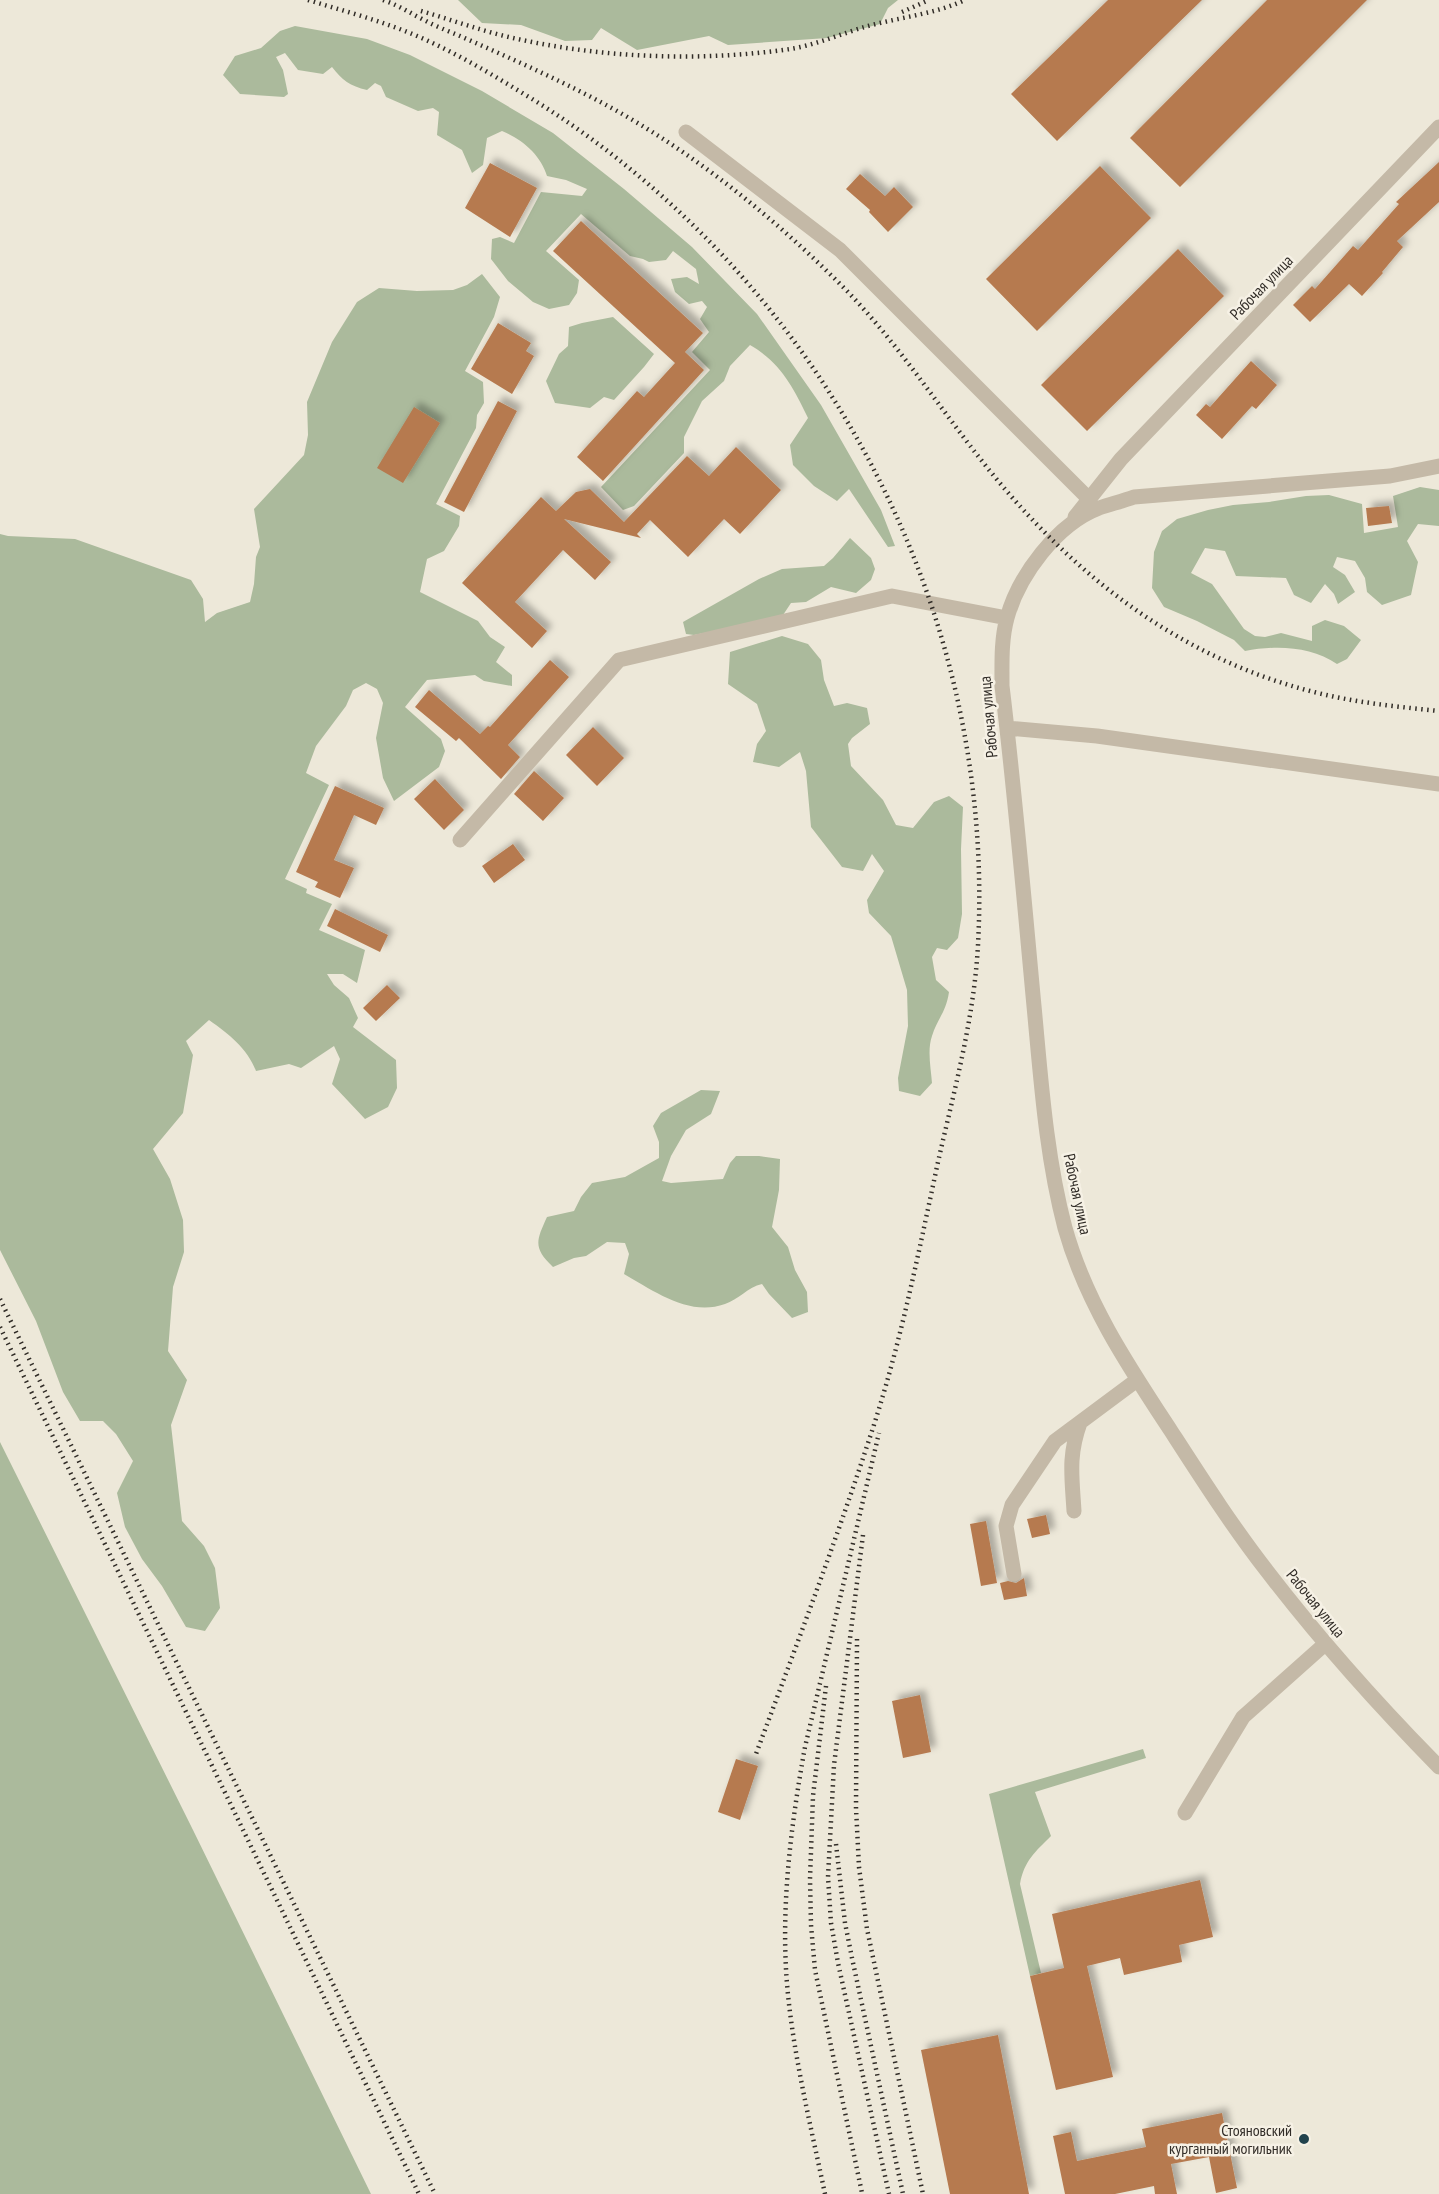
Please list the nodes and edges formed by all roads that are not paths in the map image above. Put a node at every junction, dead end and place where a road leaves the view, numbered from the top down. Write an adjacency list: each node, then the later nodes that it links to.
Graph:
1 (1439, 127): 4 (street, Рабочая улица)
2 (686, 132): 4 (street)
3 (1439, 466): 5 (street, Рабочая улица)
4 (1090, 500): 5 (street, Рабочая улица)
5 (1065, 528): 6 (street, Рабочая улица)
6 (1007, 618): 7 (street, Рабочая улица); 9 (street)
7 (1007, 728): 8 (street); 10 (street, Рабочая улица)
8 (1439, 784)
9 (460, 840)
10 (1137, 1380): 11 (street); 14 (street, Рабочая улица)
11 (1080, 1423): 12 (street); 13 (street)
12 (1074, 1511)
13 (1014, 1574)
14 (1325, 1644): 15 (street, Рабочая улица); 16 (street)
15 (1439, 1767)
16 (1185, 1813)

